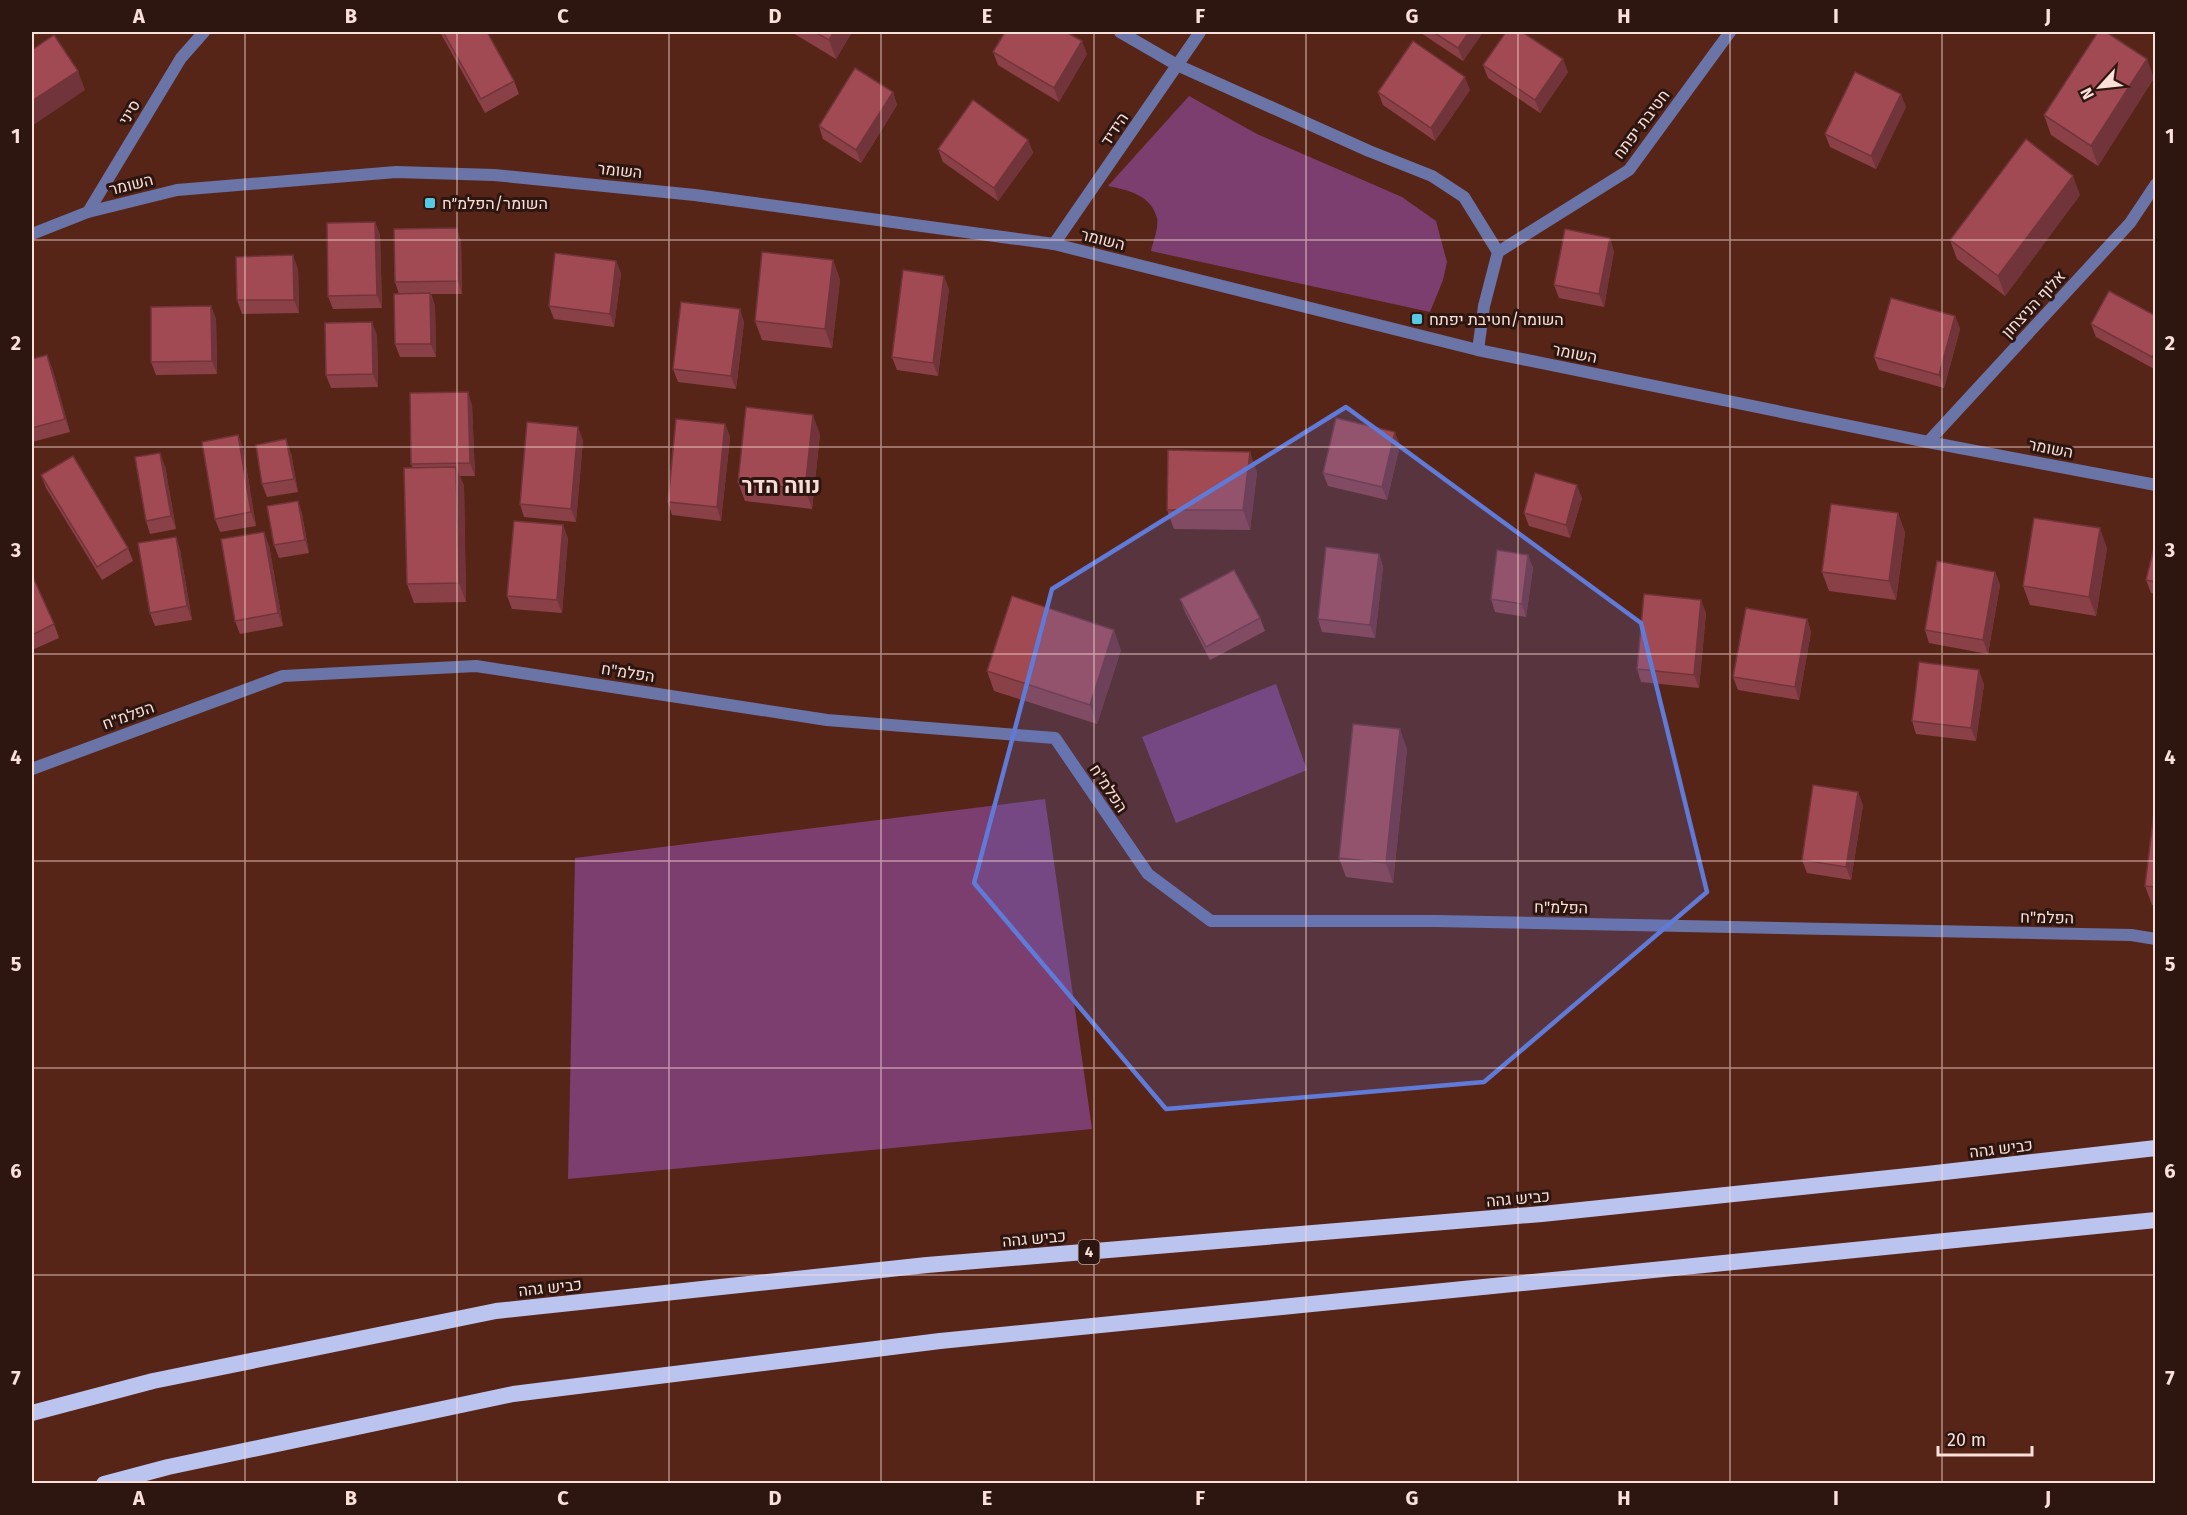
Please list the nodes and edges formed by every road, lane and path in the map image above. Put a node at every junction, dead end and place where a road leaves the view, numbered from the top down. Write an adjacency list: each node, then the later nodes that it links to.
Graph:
1 (204, 32): 7 (street, סיני)
2 (1120, 32): 5 (street)
3 (1200, 32): 5 (street, הידיד)
4 (1730, 32): 10 (street, חטיבת יפתח)
5 (1177, 65): 9 (street, הידיד); 10 (street)
6 (2156, 184): 12 (street, אלוף הניצחון)
7 (88, 212): 8 (street, השומר); 9 (street, השומר)
8 (32, 234)
9 (1054, 244): 11 (street, השומר)
10 (1498, 252): 11 (street)
11 (1478, 350): 12 (street, השומר)
12 (1928, 442): 13 (street, השומר)
13 (2156, 485)
14 (32, 768): 15 (street, הפלמ"ח)
15 (2156, 939)
16 (2156, 1148): 18 (highway, כביש גהה / 4)
17 (2156, 1220): 19 (highway)
18 (32, 1413)
19 (104, 1484)

